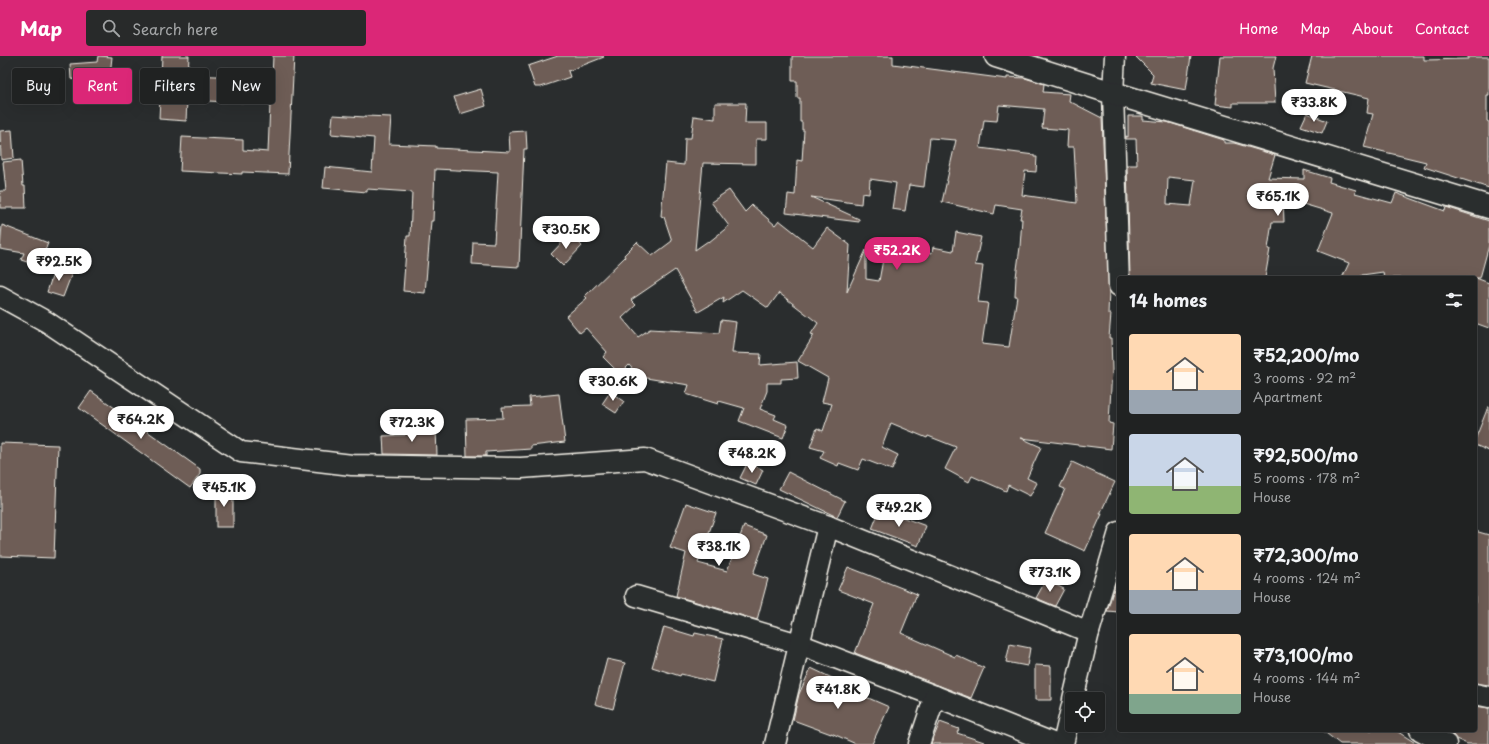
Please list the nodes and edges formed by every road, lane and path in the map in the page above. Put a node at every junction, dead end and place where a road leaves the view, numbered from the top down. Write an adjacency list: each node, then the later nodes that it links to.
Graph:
1 (996, 56): 3 (main road)
2 (1115, 56): 3 (street)
3 (1113, 93): 4 (main road); 5 (street)
4 (1489, 207)
5 (1119, 276)
6 (0, 296): 7 (street)
7 (828, 526): 11 (street); 12 (street)
8 (1117, 544): 9 (street)
9 (1115, 557): 11 (street)
10 (636, 596): 12 (street)
11 (1088, 632): 13 (street)
12 (799, 644): 15 (street); 19 (street)
13 (1075, 692)
14 (1477, 694): 16 (street)
15 (935, 696): 20 (street); 21 (street)
16 (1489, 697)
17 (1066, 732): 22 (street)
18 (1424, 732): 23 (street)
19 (775, 744)
20 (918, 744)
21 (1055, 744)
22 (1063, 744)
23 (1446, 744)

